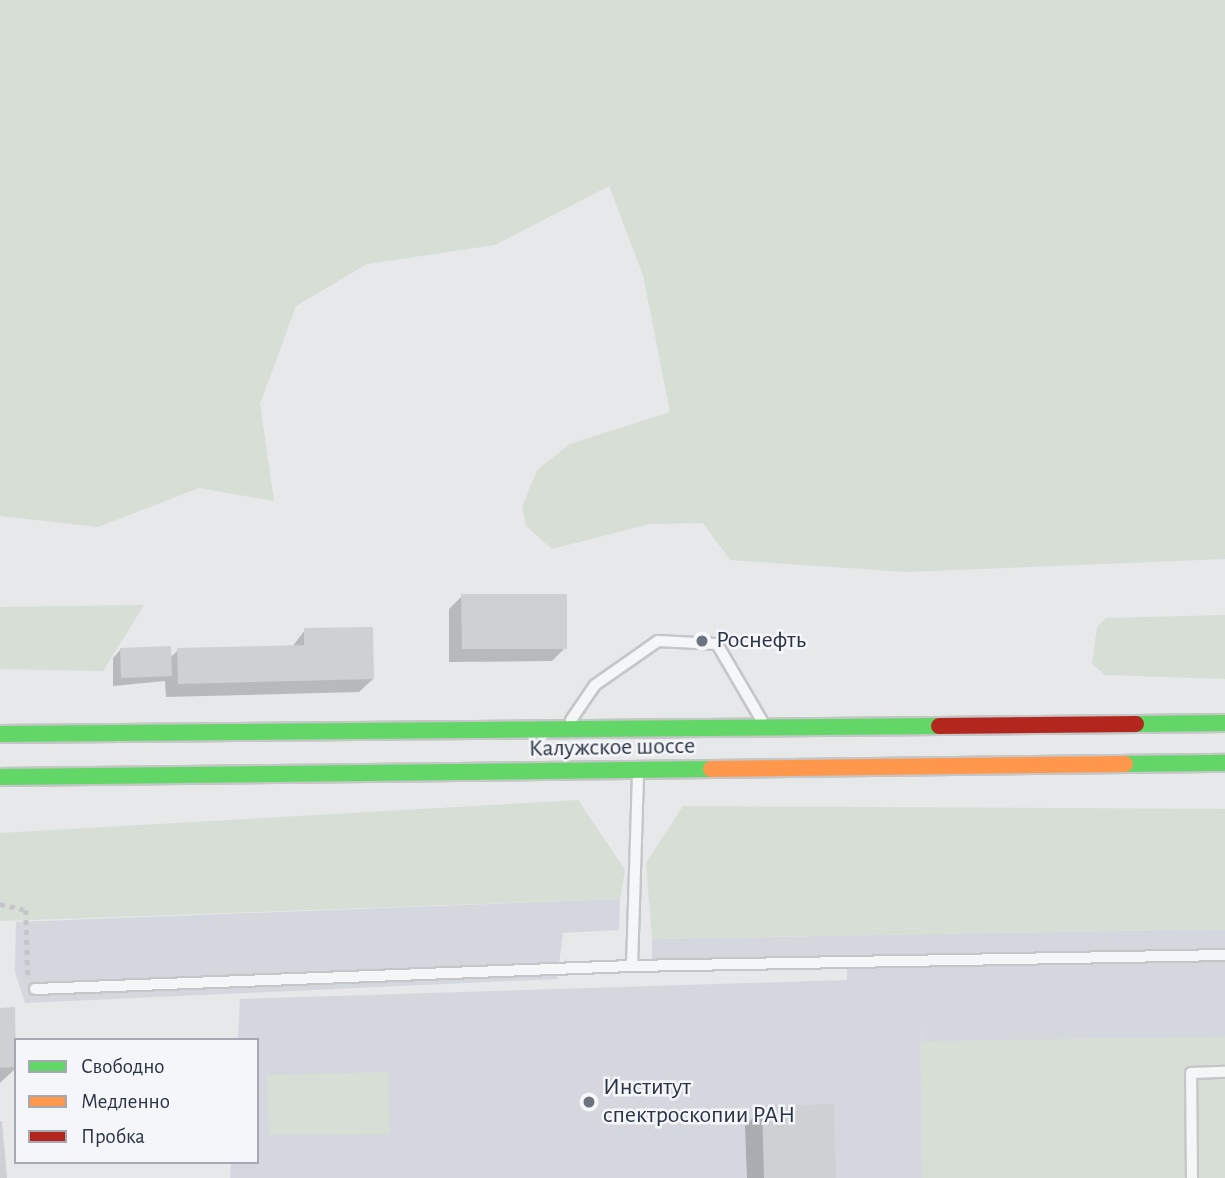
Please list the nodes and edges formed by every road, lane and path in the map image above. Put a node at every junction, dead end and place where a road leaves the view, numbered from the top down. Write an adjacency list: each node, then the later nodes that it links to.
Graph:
1 (1225, 723): 3 (highway, Калужское шоссе)
2 (565, 729): 3 (highway, Калужское шоссе); 3 (lane); 4 (highway, Калужское шоссе)
3 (766, 729)
4 (0, 734)
5 (1225, 762): 6 (highway, Калужское шоссе)
6 (637, 769): 7 (highway, Калужское шоссе); 10 (lane)
7 (0, 777)
8 (0, 904): 11 (path)
9 (1225, 956): 10 (lane)
10 (632, 966): 11 (lane)
11 (35, 989)
12 (1225, 1072): 13 (lane)
13 (1192, 1178)

